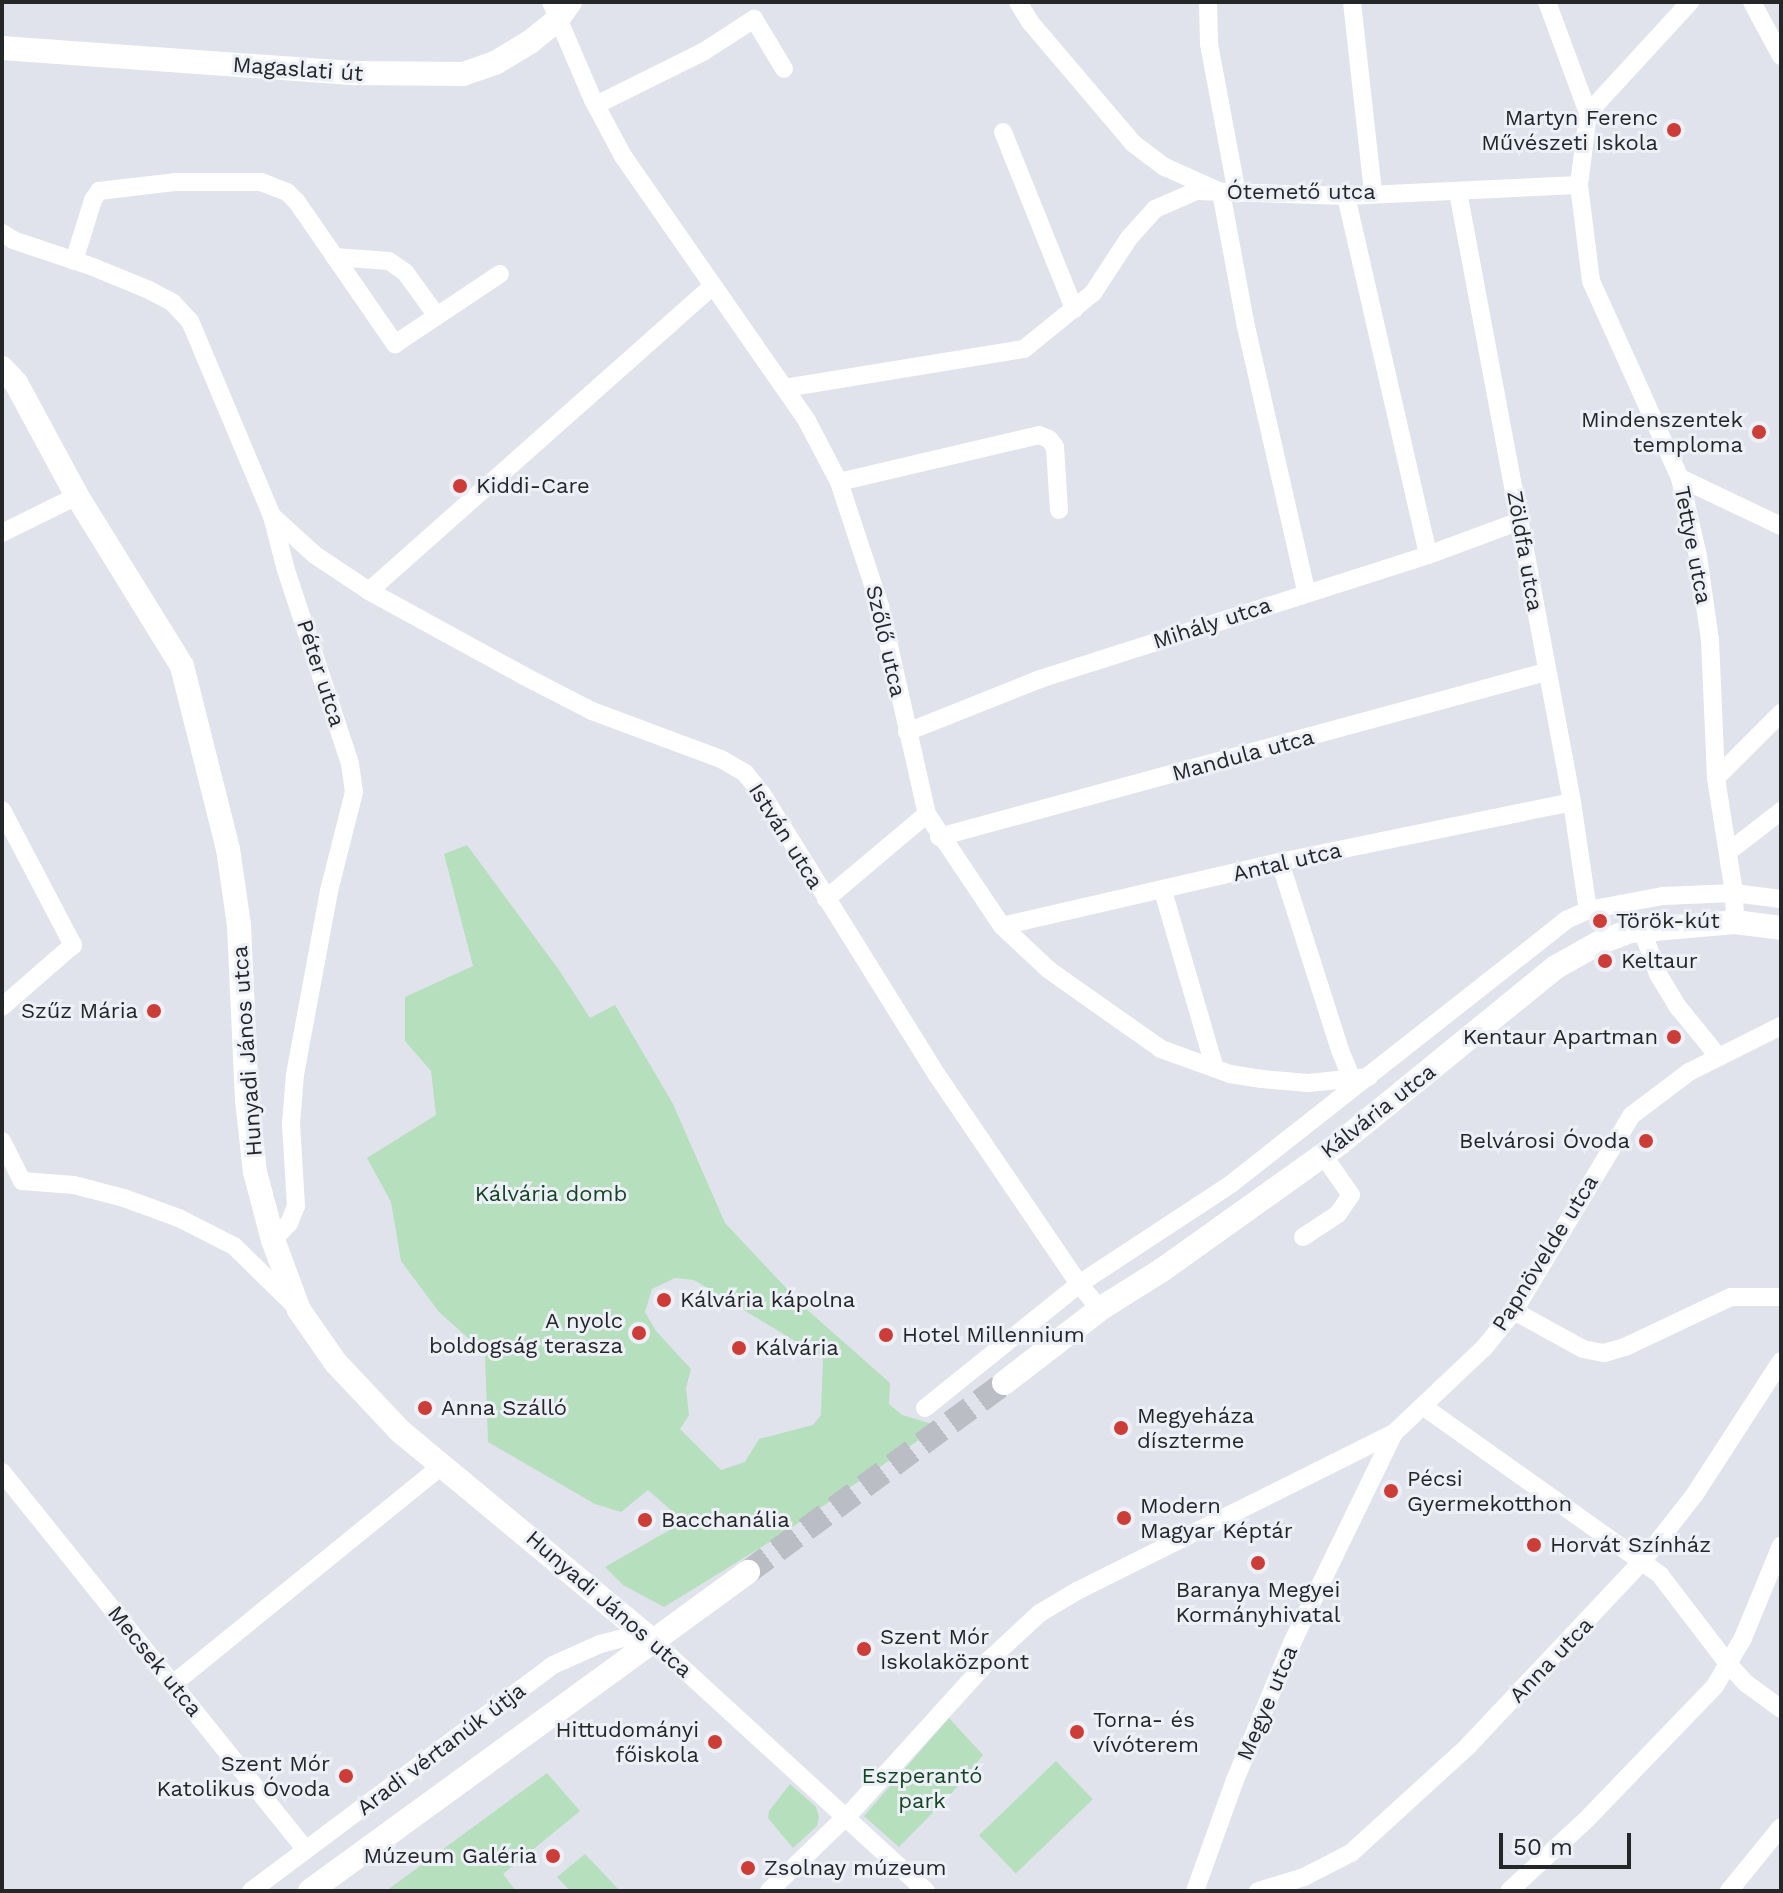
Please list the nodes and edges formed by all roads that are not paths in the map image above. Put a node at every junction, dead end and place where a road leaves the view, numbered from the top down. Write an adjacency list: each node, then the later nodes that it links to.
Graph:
1 (1018, 2): 16 (street)
2 (1208, 2): 16 (street)
3 (1352, 2): 17 (street)
4 (1547, 2): 12 (street, Tettye utca)
5 (1690, 2): 12 (street)
6 (1752, 2): 9 (street)
7 (559, 8): 8 (street, Magaslati út); 11 (street, Szőlő utca)
8 (2, 48)
9 (1779, 48)
10 (784, 69): 11 (street)
11 (596, 105): 23 (street, Szőlő utca)
12 (1588, 113): 14 (street, Tettye utca)
13 (1003, 132): 24 (street)
14 (1579, 185): 15 (street, Ótemető utca); 28 (street, Tettye utca)
15 (1458, 192): 17 (street, Ótemető utca); 33 (street, Zöldfa utca)
16 (1229, 193): 18 (street, Ótemető utca); 24 (street, Ótemető utca); 38 (street)
17 (1373, 193): 18 (street, Ótemető utca)
18 (1346, 196): 36 (street)
19 (2, 233): 21 (street, Péter utca)
20 (335, 257): 21 (street); 25 (street); 25 (street)
21 (74, 261): 32 (street, Péter utca)
22 (500, 274): 25 (street)
23 (712, 287): 27 (street, Szőlő utca); 37 (street)
24 (1074, 309): 27 (street, Ótemető utca)
25 (437, 316)
26 (2, 368): 30 (street, Hunyadi János utca)
27 (785, 388): 29 (street, Szőlő utca)
28 (1680, 478): 34 (street); 42 (street, Tettye utca)
29 (839, 482): 31 (street); 41 (street, Szőlő utca)
30 (77, 496): 35 (street); 69 (street, Hunyadi János utca)
31 (1059, 510)
32 (272, 516): 37 (street, István utca); 69 (street, Péter utca)
33 (1520, 521): 36 (street, Mihály utca); 39 (street, Zöldfa utca)
34 (1781, 526)
35 (2, 533)
36 (1428, 555): 38 (street, Mihály utca)
37 (369, 591): 52 (street, István utca)
38 (1306, 591): 41 (street, Mihály utca)
39 (1546, 672): 43 (street, Zöldfa utca); 47 (street, Mandula utca)
40 (1781, 713): 42 (street)
41 (907, 732): 46 (street, Szőlő utca)
42 (1716, 778): 48 (street, Tettye utca)
43 (1572, 802): 49 (street, Antal utca); 54 (street, Zöldfa utca)
44 (2, 810): 59 (street)
45 (1781, 811): 48 (street)
46 (927, 814): 47 (street, Szőlő utca); 52 (street)
47 (939, 837): 56 (street, Szőlő utca)
48 (1728, 852): 51 (street, Tettye utca)
49 (1280, 862): 50 (street, Antal utca); 63 (street)
50 (1163, 891): 56 (street, Antal utca); 62 (street)
51 (1734, 893): 53 (street, Kálvária utca); 54 (street, Kálvária utca); 55 (street, Tettye utca)
52 (826, 899): 70 (street, István utca)
53 (1781, 899)
54 (1588, 910): 63 (street, Kálvária utca)
55 (1735, 922): 57 (street, Kálvária utca); 58 (street, Kálvária utca)
56 (1002, 926): 62 (street, Szőlő utca)
57 (1781, 928)
58 (1642, 930): 61 (street); 65 (street, Kálvária utca)
59 (2, 1007)
60 (1781, 1026): 61 (street, Papnövelde utca)
61 (1718, 1056): 74 (street, Papnövelde utca)
62 (1214, 1065): 63 (street, Szőlő utca)
63 (1361, 1078): 70 (street, Kálvária utca)
64 (2, 1141): 66 (street)
65 (1323, 1155): 68 (street); 72 (street, Kálvária utca)
66 (22, 1181): 67 (street); 73 (street)
67 (2, 1186)
68 (1303, 1237)
69 (273, 1240): 73 (street, Hunyadi János utca)
70 (1079, 1284): 72 (street, István utca); 78 (street, Kálvária utca)
71 (1781, 1297): 74 (street)
72 (1100, 1309): 76 (street, Kálvária utca)
73 (299, 1310): 80 (street, Hunyadi János utca)
74 (1514, 1311): 77 (street, Papnövelde utca)
75 (1781, 1361): 83 (street, Anna utca)
76 (1004, 1383)
77 (1424, 1407): 79 (street, Papnövelde utca); 83 (street)
78 (925, 1408)
79 (1394, 1433): 89 (street, Papnövelde utca); 96 (street, Megye utca)
80 (442, 1465): 85 (street, Hunyadi János utca); 87 (street)
81 (2, 1472): 87 (street, Mecsek utca)
82 (1781, 1546): 86 (street)
83 (1642, 1561): 86 (street); 97 (street, Anna utca)
84 (748, 1572): 85 (street)
85 (648, 1637): 89 (street, Hunyadi János utca); 91 (street, Aradi vértanúk útja); 93 (street, Aradi vértanúk útja)
86 (1729, 1665): 88 (street); 98 (street)
87 (173, 1684): 91 (street, Mecsek utca)
88 (1781, 1709)
89 (847, 1816): 94 (street, Papnövelde utca); 95 (street, Hunyadi János utca)
90 (1781, 1827): 99 (street)
91 (306, 1850): 92 (street, Aradi vértanúk útja)
92 (251, 1891)
93 (310, 1891)
94 (769, 1891)
95 (926, 1891)
96 (1195, 1891)
97 (1258, 1891)
98 (1509, 1891)
99 (1729, 1891)

